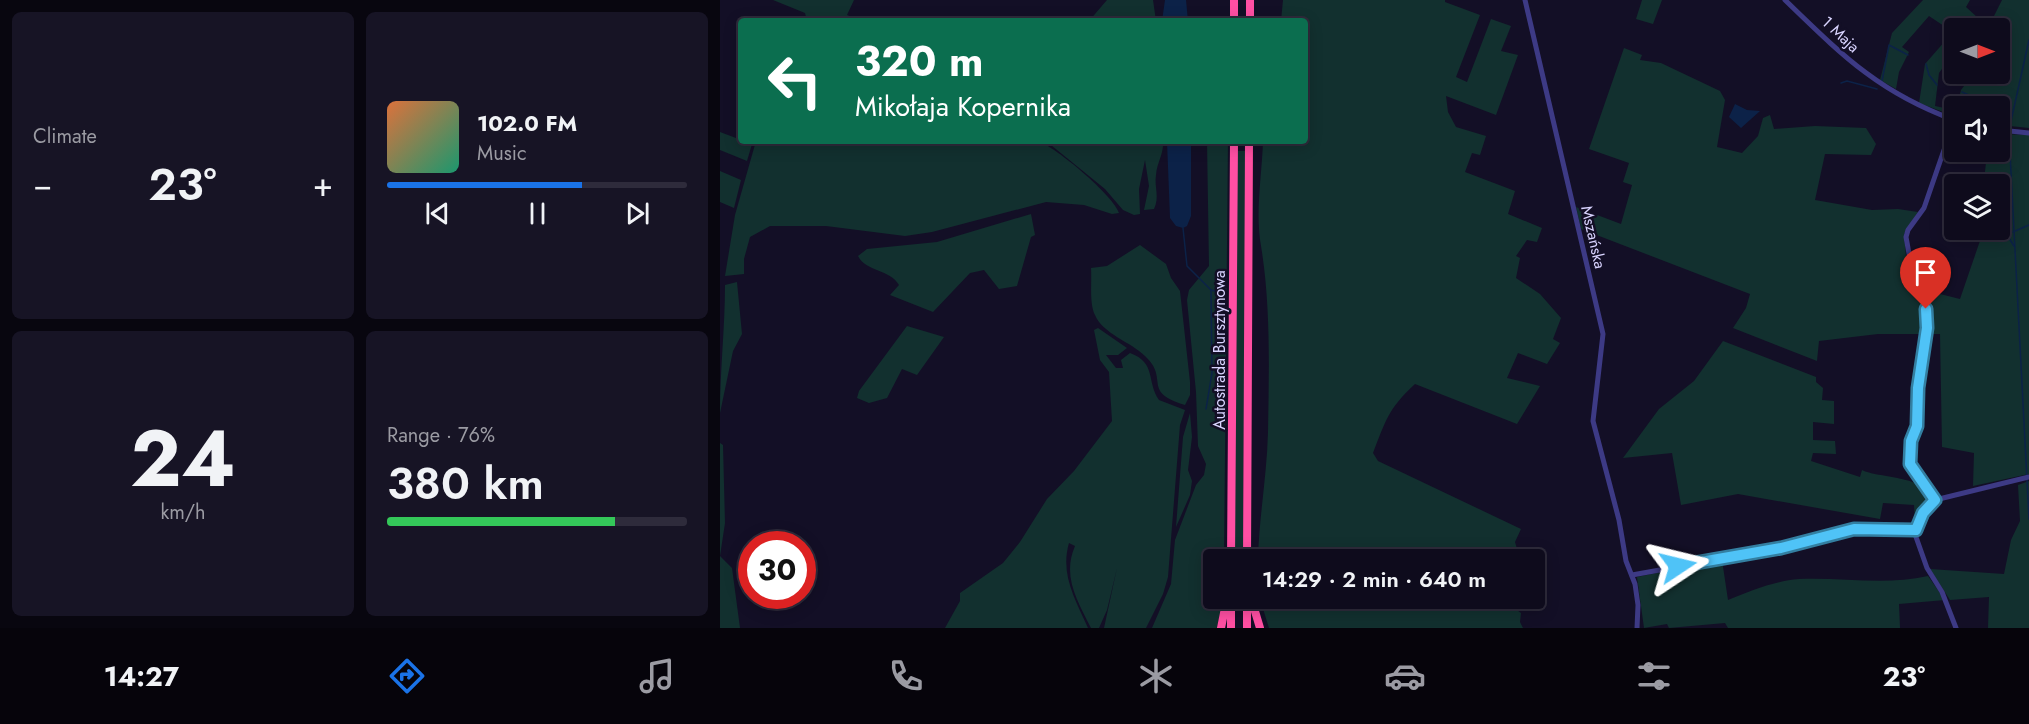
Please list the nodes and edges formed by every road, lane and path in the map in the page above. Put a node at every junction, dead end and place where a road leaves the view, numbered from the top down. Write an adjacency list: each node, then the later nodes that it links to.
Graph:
1 (1234, 0): 5 (highway)
2 (1250, 0): 6 (highway)
3 (1525, 0): 18 (street, Mszańska)
4 (1785, 0): 7 (street, 1 Maja)
5 (1234, 18)
6 (1250, 18)
7 (1944, 116)
8 (2010, 131): 9 (street)
9 (2029, 133)
10 (1234, 144): 16 (highway, Autostrada Bursztynowa)
11 (1249, 144): 17 (highway, Autostrada Bursztynowa)
12 (1944, 149): 14 (street)
13 (2029, 477): 14 (street)
14 (1935, 500): 15 (street)
15 (1916, 530): 18 (street); 28 (street)
16 (1231, 549)
17 (1247, 549)
18 (1632, 575): 27 (street, Mszańska)
19 (1226, 609): 23 (highway)
20 (1230, 609): 24 (highway)
21 (1248, 609): 25 (highway)
22 (1253, 609): 26 (highway)
23 (1221, 628)
24 (1231, 628)
25 (1247, 628)
26 (1260, 628)
27 (1637, 628)
28 (1956, 628)

